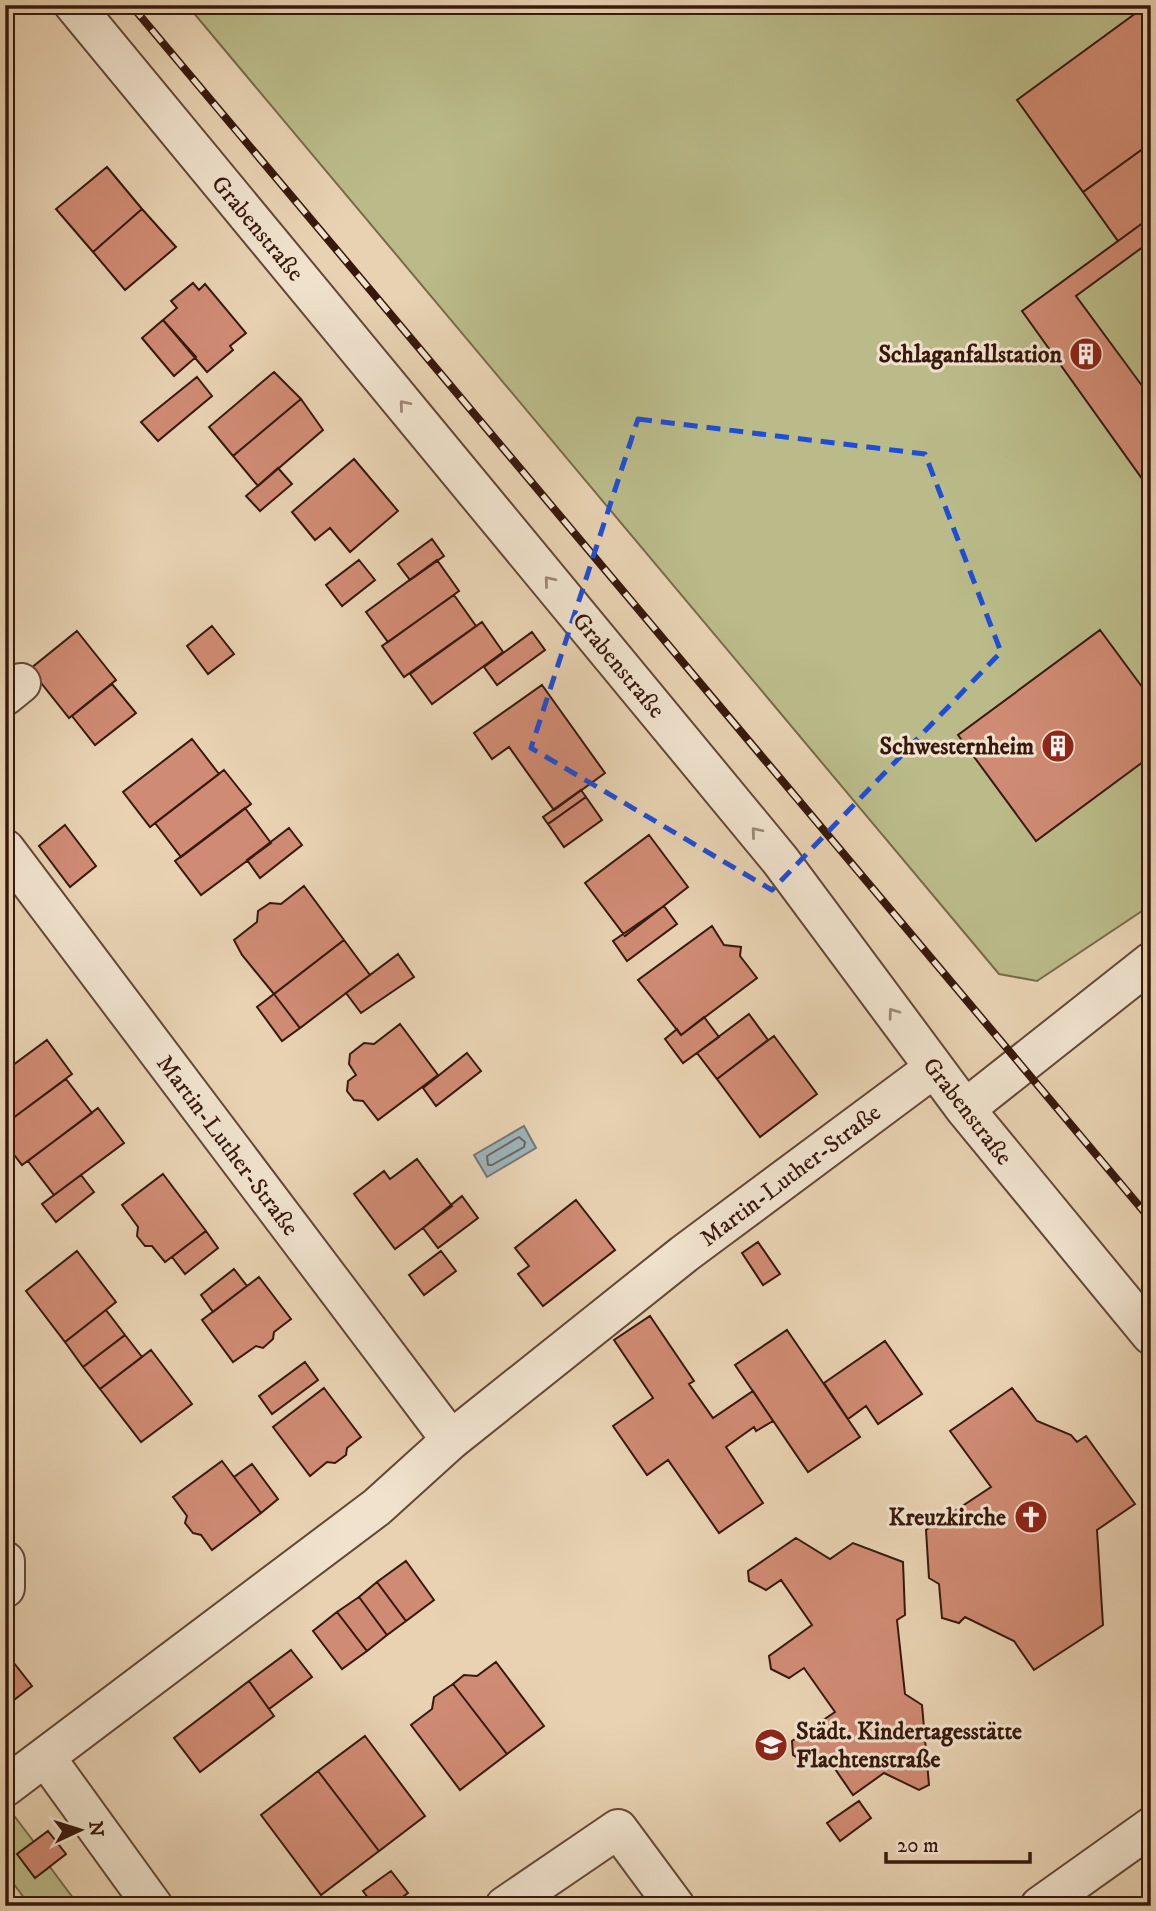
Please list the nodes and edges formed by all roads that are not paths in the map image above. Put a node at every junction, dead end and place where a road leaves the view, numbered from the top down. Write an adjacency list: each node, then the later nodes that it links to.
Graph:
1 (74, 5): 4 (street, Grabenstraße, one-way to 1)
2 (5, 849): 7 (street, Martin-Luther-Straße)
3 (1151, 962): 5 (street)
4 (934, 1068): 5 (street, Grabenstraße); 7 (street, Martin-Luther-Straße)
5 (965, 1109): 6 (street, Grabenstraße)
6 (1151, 1335)
7 (451, 1440): 10 (street, Martin-Luther-Straße)
8 (5, 1561): 9 (street)
9 (5, 1588)
10 (46, 1758): 11 (street, Martin-Luther-Straße); 13 (street)
11 (5, 1787)
12 (1151, 1827): 16 (street)
13 (153, 1906)
14 (505, 1906): 15 (street)
15 (675, 1906)
16 (1040, 1906)

